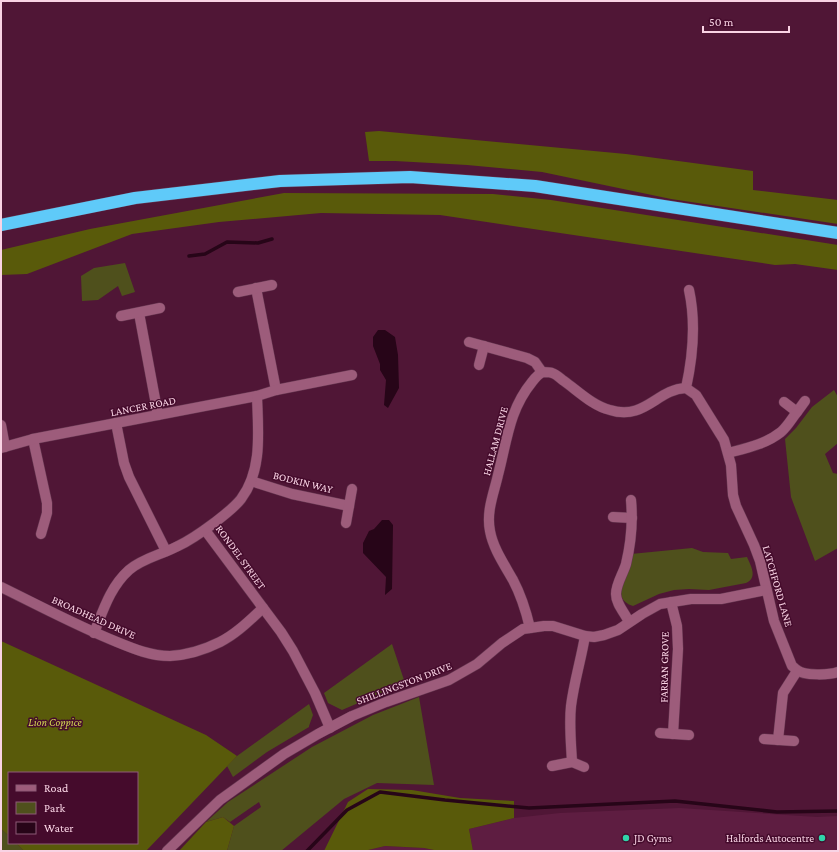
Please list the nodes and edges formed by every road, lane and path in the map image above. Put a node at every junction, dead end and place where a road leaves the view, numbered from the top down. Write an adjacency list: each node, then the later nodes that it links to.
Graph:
1 (1, 225): 2 (highway)
2 (838, 233)
3 (272, 285): 4 (street)
4 (256, 288): 6 (street); 16 (street)
5 (689, 290): 15 (street)
6 (238, 292)
7 (160, 308): 8 (street)
8 (139, 313): 9 (street); 21 (street)
9 (121, 316)
10 (469, 342): 11 (street)
11 (484, 346): 12 (street); 13 (street)
12 (479, 365)
13 (542, 372): 15 (street); 42 (street, HALLAM DRIVE)
14 (352, 375): 16 (street)
15 (686, 388): 26 (street, LATCHFORD LANE)
16 (276, 390): 17 (street)
17 (257, 396): 21 (street, LANCER ROAD); 27 (street, RONDEL STREET)
18 (805, 401): 20 (street)
19 (784, 402): 20 (street)
20 (797, 412): 26 (street)
21 (158, 415): 22 (street, LANCER ROAD)
22 (116, 423): 24 (street, LANCER ROAD); 36 (street)
23 (1, 425): 25 (street)
24 (33, 439): 25 (street, LANCER ROAD); 35 (street)
25 (3, 447)
26 (728, 452): 38 (street, LATCHFORD LANE)
27 (251, 481): 30 (street, BODKIN WAY); 34 (street, RONDEL STREET)
28 (352, 489): 30 (street)
29 (631, 500): 32 (street)
30 (349, 506): 33 (street)
31 (613, 517): 32 (street)
32 (632, 518): 41 (street)
33 (346, 523)
34 (205, 530): 36 (street); 40 (street, RONDEL STREET)
35 (41, 534)
36 (166, 551): 43 (street)
37 (1, 587): 43 (street, BROADHEAD DRIVE)
38 (766, 590): 39 (street, SHILLINGSTON DRIVE); 45 (street, LATCHFORD LANE)
39 (671, 602): 41 (street, SHILLINGSTON DRIVE); 49 (street, FARRAN GROVE)
40 (263, 608): 43 (street, BROADHEAD DRIVE); 47 (street, RONDEL STREET)
41 (630, 622): 44 (street, SHILLINGSTON DRIVE)
42 (530, 628): 44 (street, SHILLINGSTON DRIVE); 47 (street, SHILLINGSTON DRIVE)
43 (94, 633)
44 (585, 636): 54 (street)
45 (797, 671): 46 (street); 52 (street)
46 (838, 672)
47 (330, 728): 57 (street, SHILLINGSTON DRIVE)
48 (660, 733): 49 (street)
49 (673, 734): 50 (street)
50 (689, 735)
51 (764, 740): 52 (street)
52 (778, 740): 53 (street)
53 (794, 741)
54 (572, 762): 55 (street); 56 (street)
55 (552, 766)
56 (584, 766)
57 (167, 851)

